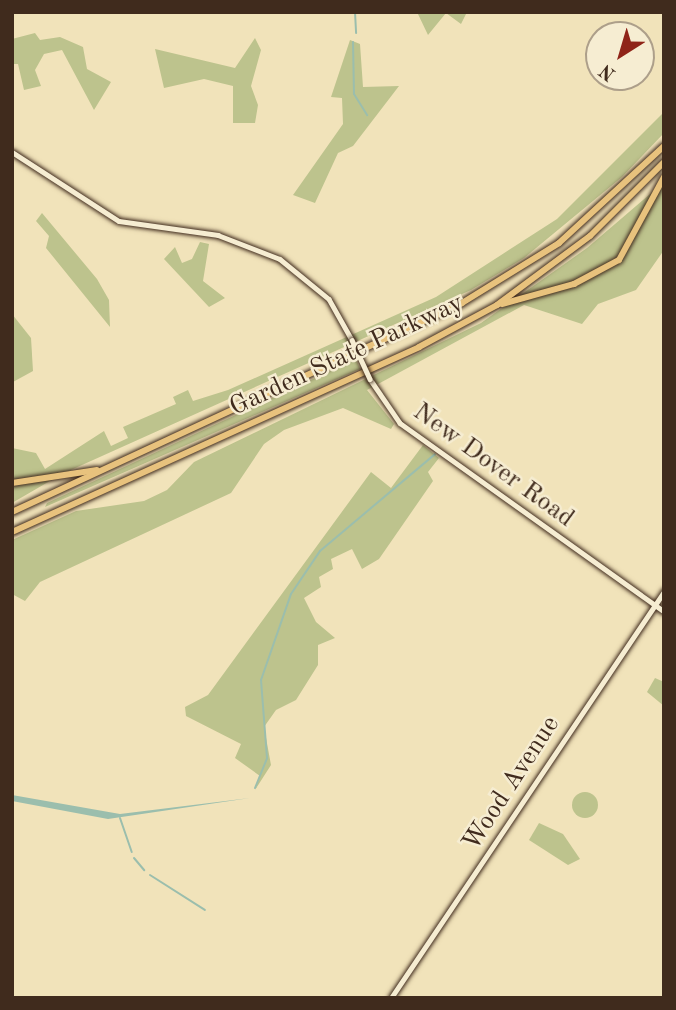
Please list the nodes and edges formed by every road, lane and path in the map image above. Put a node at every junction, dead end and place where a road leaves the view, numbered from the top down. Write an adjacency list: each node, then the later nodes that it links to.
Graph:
1 (664, 146): 6 (highway, Garden State Parkway)
2 (12, 152): 11 (street, New Dover Road, bridge)
3 (664, 162): 5 (highway, Garden State Parkway)
4 (664, 177): 5 (highway)
5 (497, 305): 9 (highway, Garden State Parkway)
6 (122, 462): 7 (highway); 8 (highway, Garden State Parkway)
7 (12, 483)
8 (12, 512)
9 (12, 531)
10 (664, 591): 11 (street, Wood Avenue)
11 (654, 606): 12 (street, New Dover Road); 13 (street, Wood Avenue)
12 (664, 611)
13 (391, 998)

